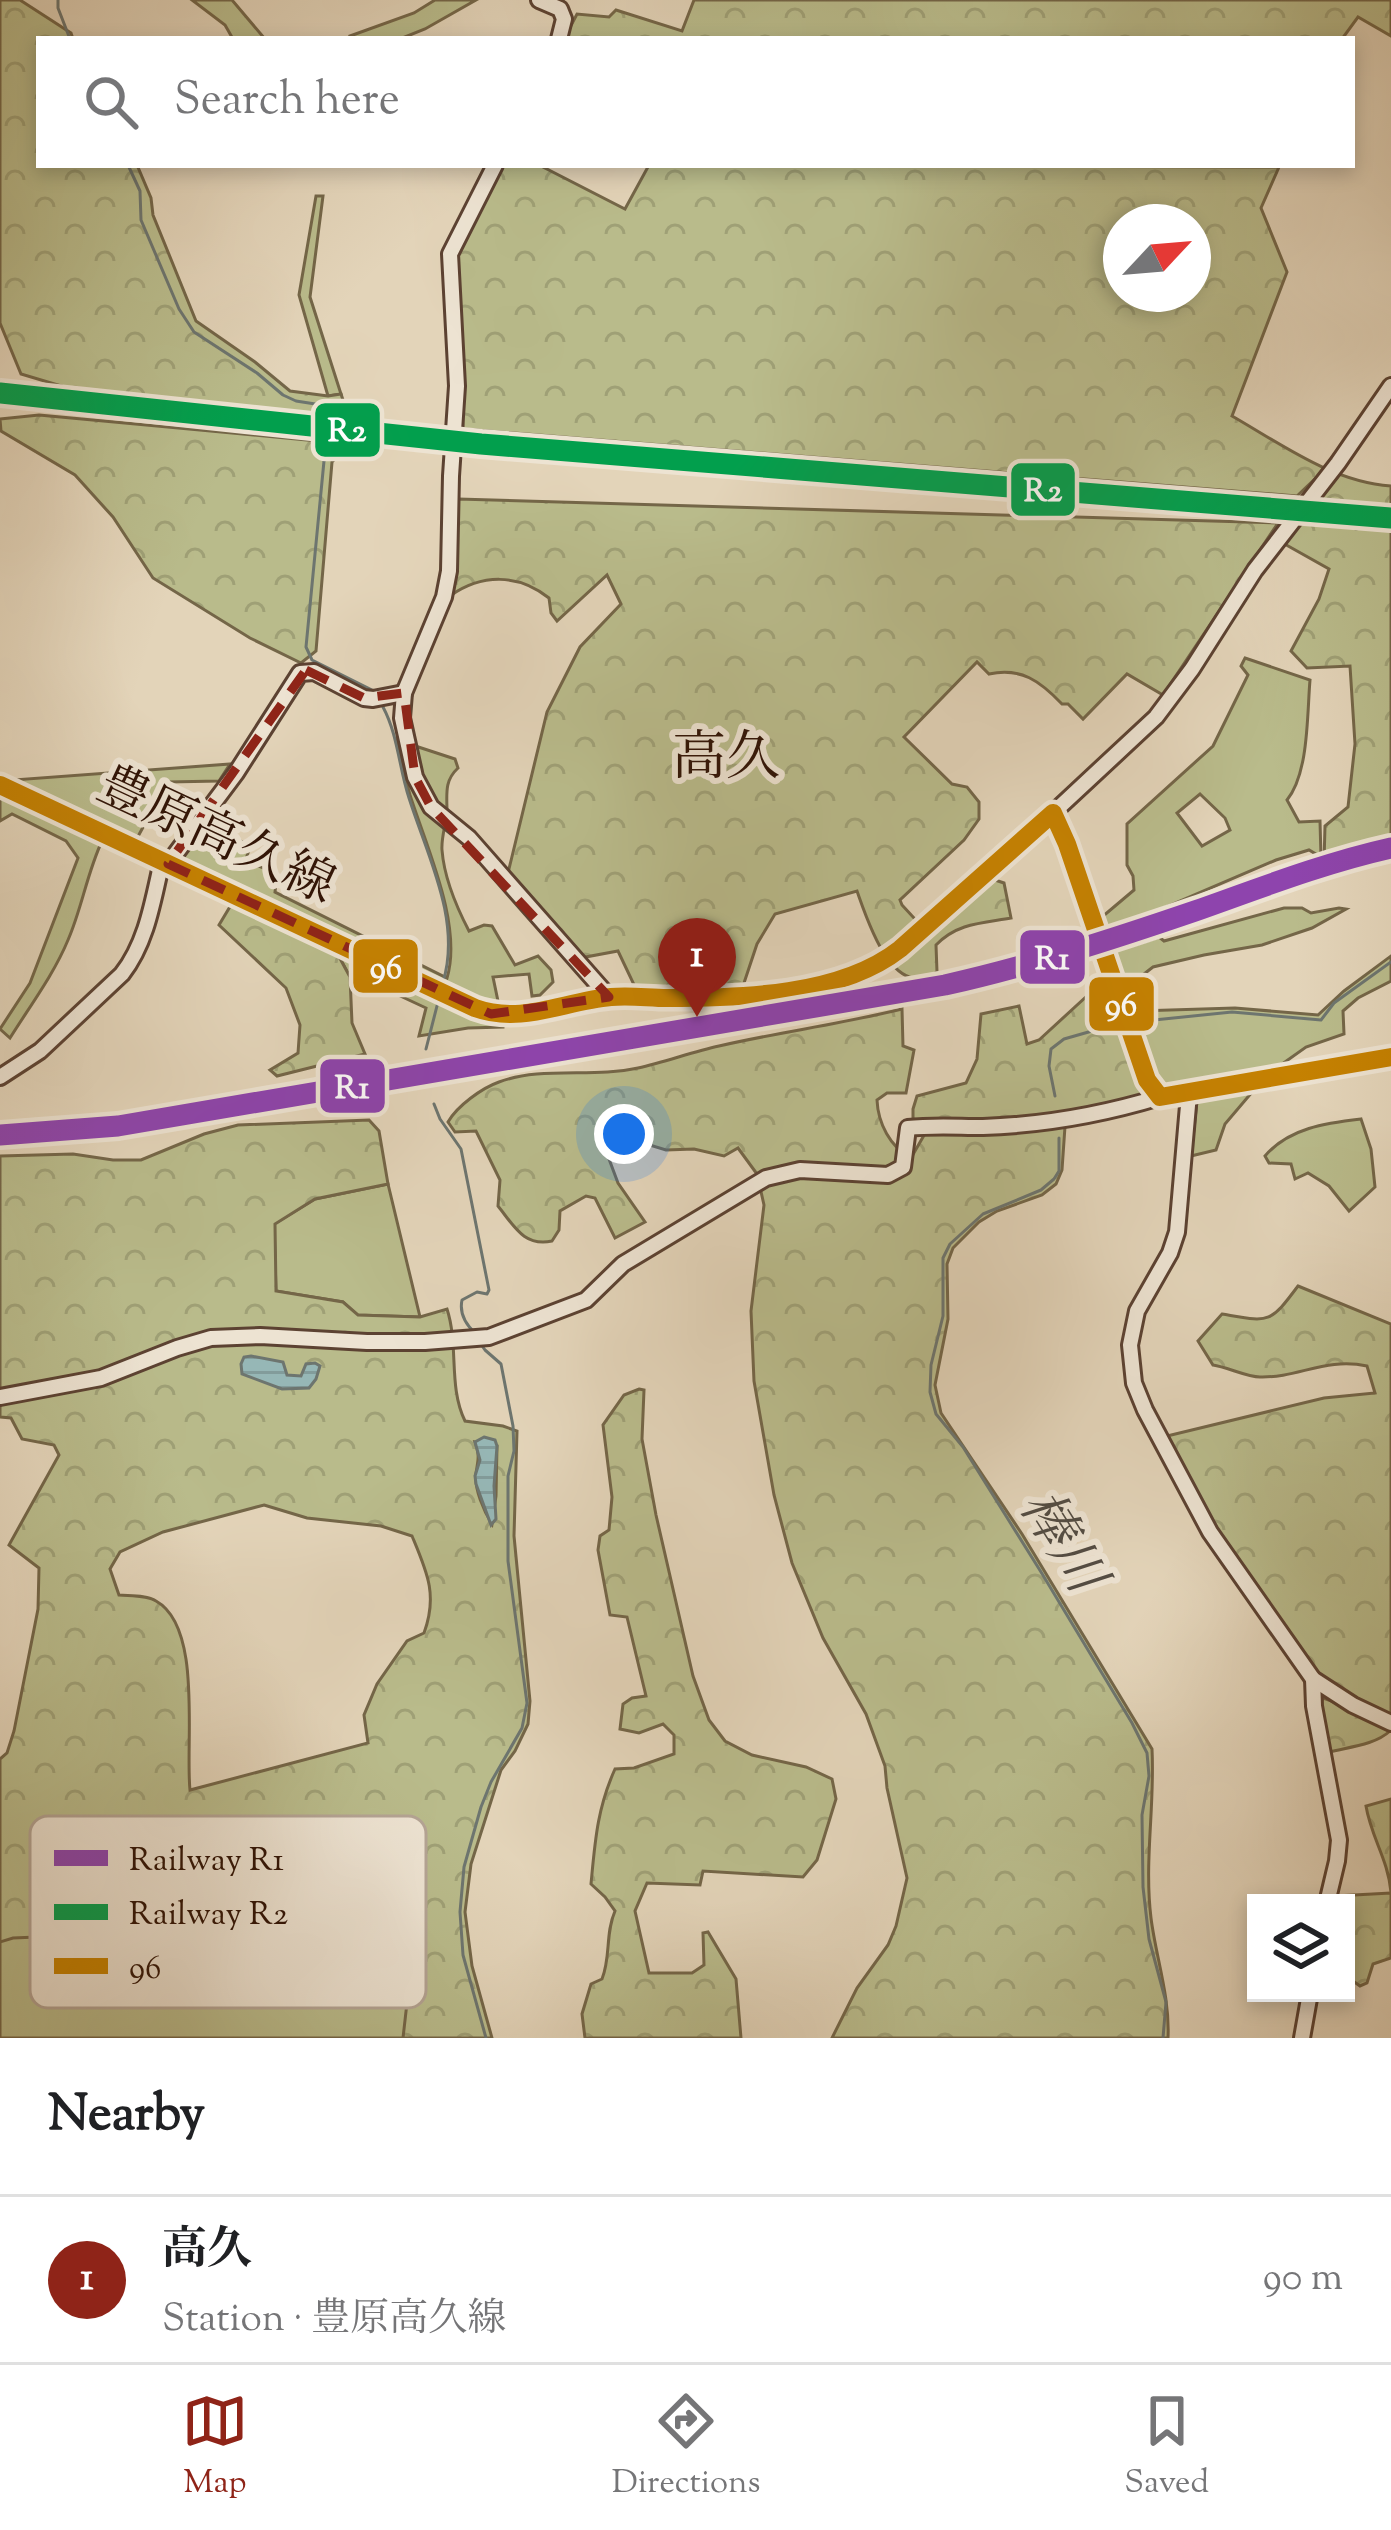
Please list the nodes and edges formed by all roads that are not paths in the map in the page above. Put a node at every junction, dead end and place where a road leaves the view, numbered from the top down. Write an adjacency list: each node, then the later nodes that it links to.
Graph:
1 (539, 0): 2 (street)
2 (560, 36)
3 (493, 168): 5 (street)
4 (1391, 386): 7 (street)
5 (404, 693): 8 (street); 11 (street)
6 (0, 784): 8 (main road, 豊原高久線)
7 (1053, 813): 9 (main road); 11 (main road, 豊原高久線)
8 (165, 862): 11 (main road, 豊原高久線); 13 (street)
9 (1099, 937)
10 (1106, 958): 15 (main road)
11 (609, 997)
12 (1391, 1057): 14 (main road)
13 (0, 1077)
14 (1189, 1094): 15 (main road); 17 (street)
15 (1160, 1097): 16 (street)
16 (0, 1397)
17 (1313, 1679): 18 (street); 19 (street)
18 (1391, 1723)
19 (1330, 1894)
20 (1309, 2002): 21 (street)
21 (1303, 2038)

